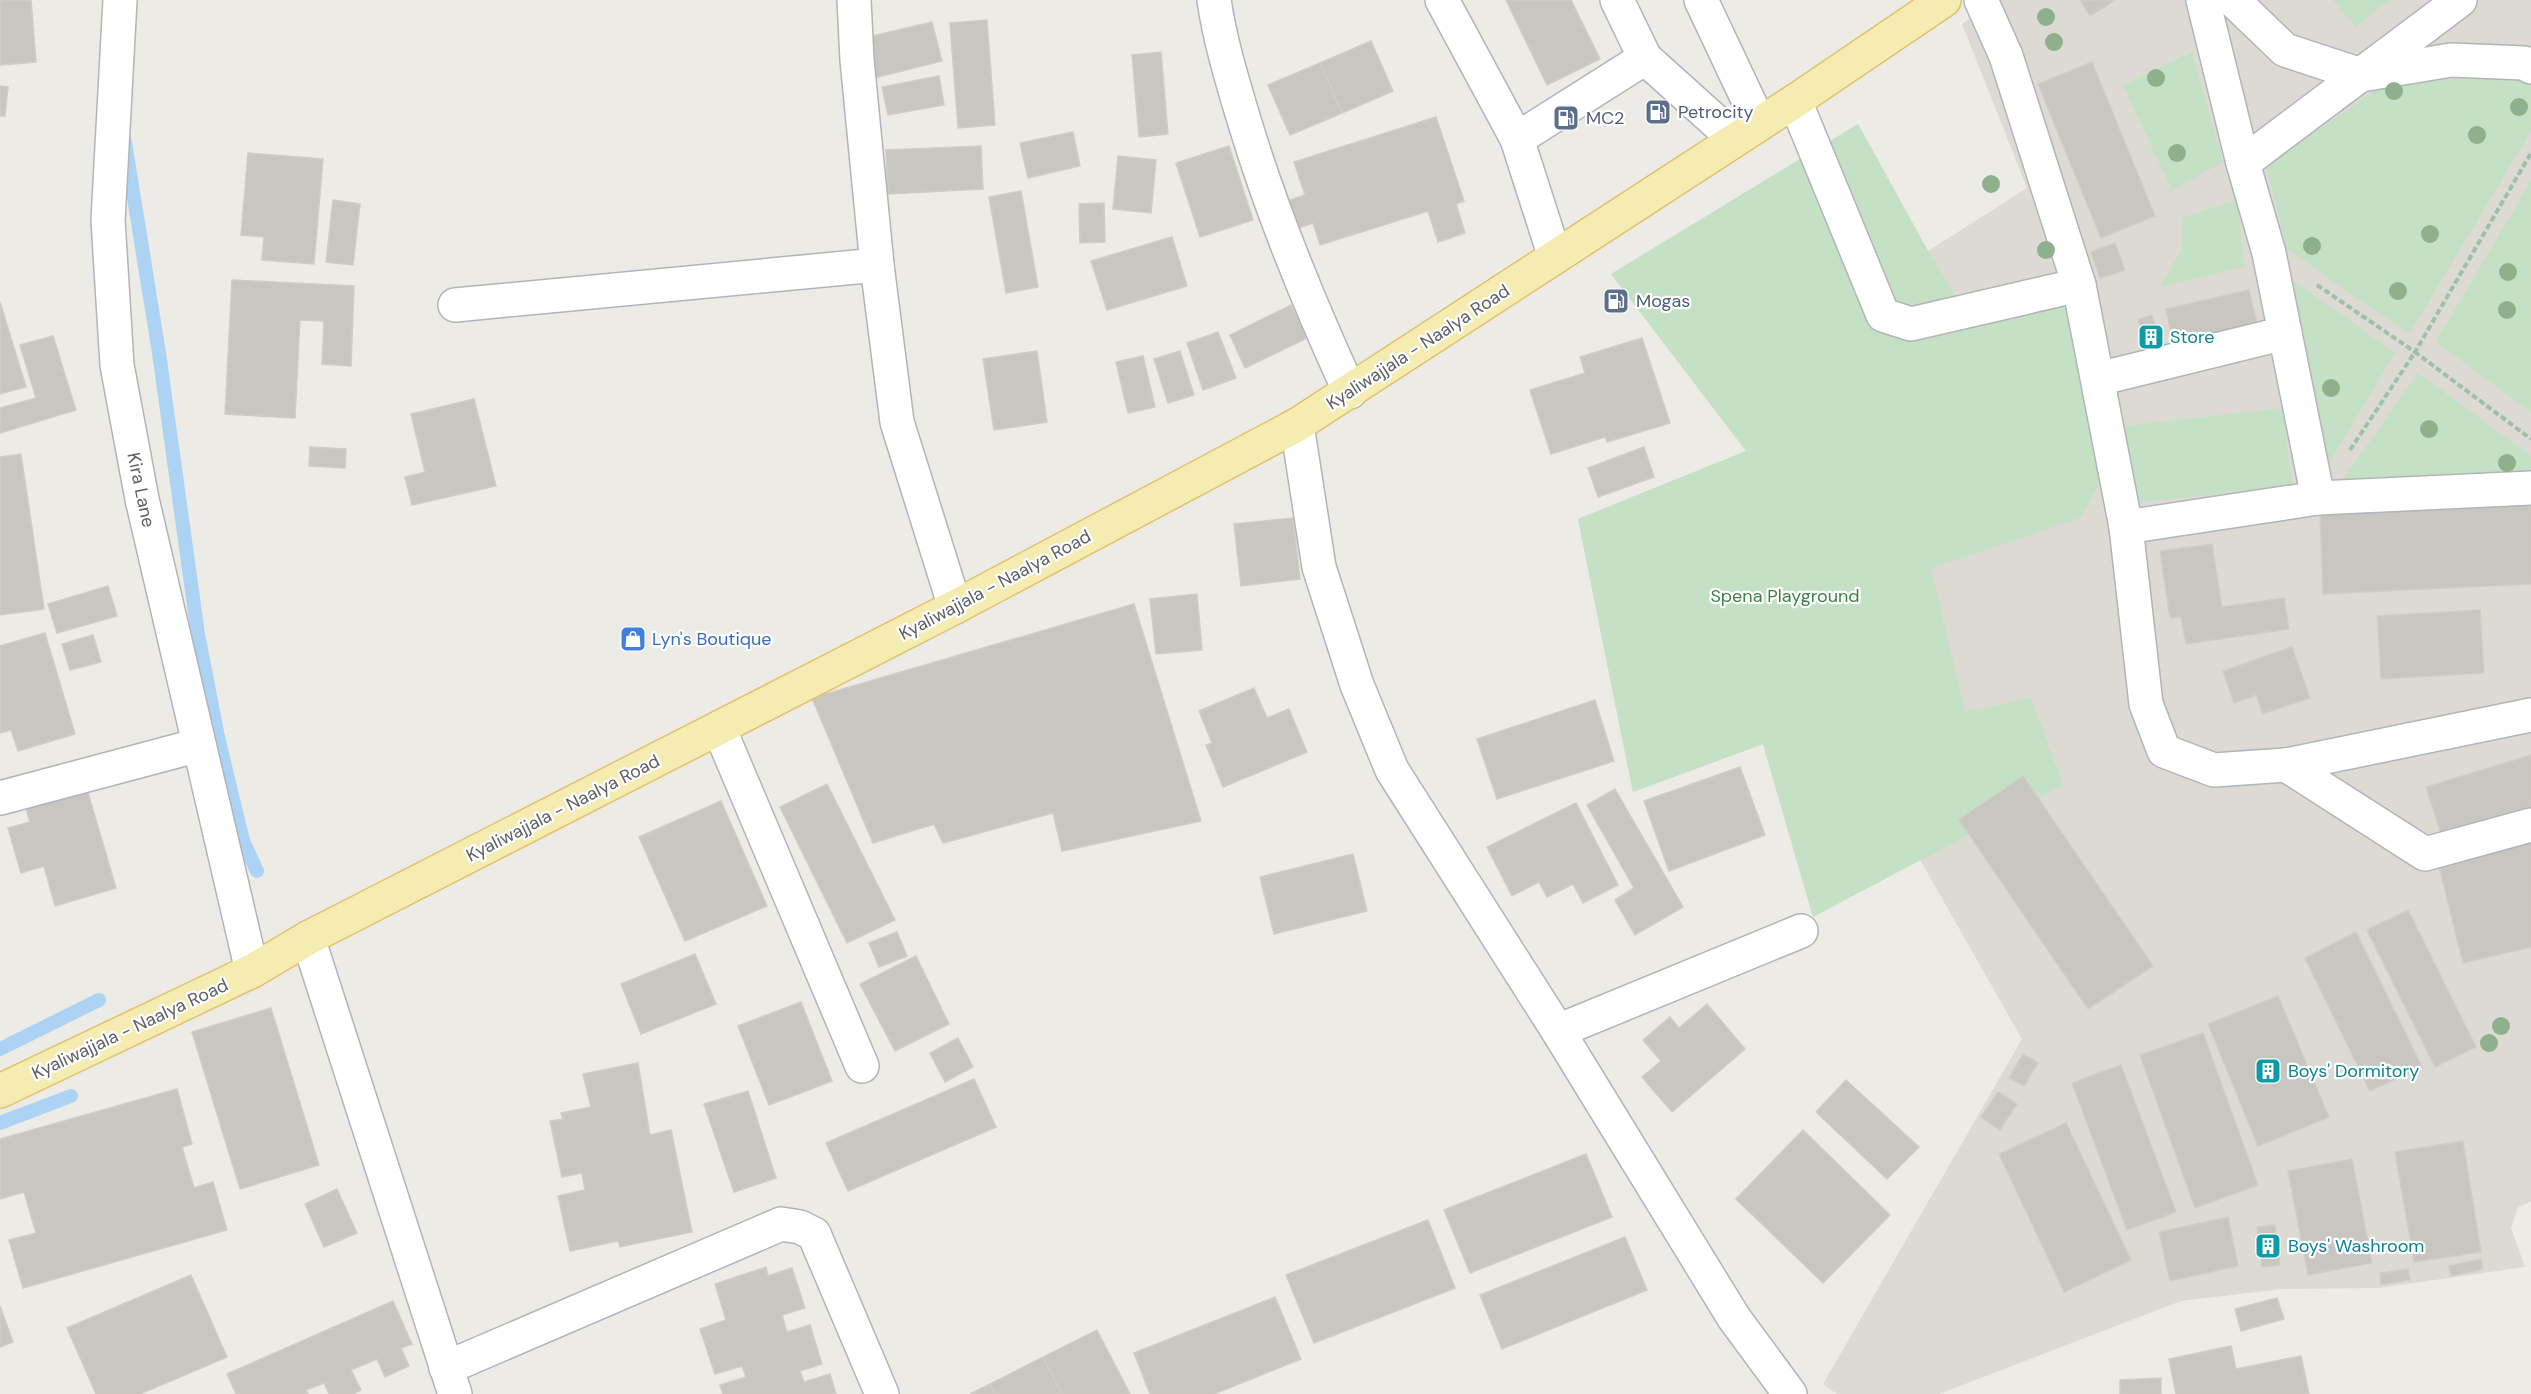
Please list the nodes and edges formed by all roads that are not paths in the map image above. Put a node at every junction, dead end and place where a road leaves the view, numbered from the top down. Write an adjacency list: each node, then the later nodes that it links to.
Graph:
1 (120, 0): 33 (street, Kira Lane)
2 (854, 0): 20 (street)
3 (1214, 0): 25 (street)
4 (1442, 0): 17 (street)
5 (1617, 0): 12 (street)
6 (1701, 0): 16 (street)
7 (1944, 0): 15 (main road, Kyaliwajjala - Naalya Road)
8 (1981, 0): 21 (street)
9 (2203, 0): 18 (street)
10 (2233, 0): 14 (street)
11 (2460, 0): 14 (street)
12 (1645, 58): 16 (street); 17 (street)
13 (2531, 67): 14 (street)
14 (2361, 75): 18 (street)
15 (1795, 101): 16 (main road, Kyaliwajjala - Naalya Road); 21 (street)
16 (1747, 131): 19 (main road, Kyaliwajjala - Naalya Road)
17 (1516, 139): 19 (street)
18 (2243, 163): 23 (street)
19 (1555, 257): 25 (main road, Kyaliwajjala - Naalya Road)
20 (877, 264): 22 (street); 30 (street)
21 (2079, 285): 24 (street)
22 (455, 305)
23 (2285, 333): 24 (street); 28 (street)
24 (2098, 379): 29 (street)
25 (1350, 392): 26 (main road, Kyaliwajjala - Naalya Road)
26 (1297, 425): 30 (main road, Kyaliwajjala - Naalya Road); 40 (street)
27 (2531, 488): 28 (street)
28 (2318, 498): 29 (street)
29 (2126, 527): 34 (street)
30 (955, 607): 32 (main road, Kyaliwajjala - Naalya Road)
31 (2531, 715): 34 (street)
32 (719, 728): 38 (main road, Kyaliwajjala - Naalya Road); 41 (street)
33 (199, 745): 35 (street); 39 (street, Kira Lane)
34 (2286, 765): 36 (street)
35 (0, 798)
36 (2531, 825)
37 (1801, 932): 40 (street)
38 (308, 938): 39 (main road, Kyaliwajjala - Naalya Road); 43 (street)
39 (252, 971): 42 (main road, Kyaliwajjala - Naalya Road)
40 (1558, 1031): 45 (street)
41 (862, 1066)
42 (0, 1091)
43 (451, 1381): 44 (street)
44 (882, 1394)
45 (1790, 1394)

